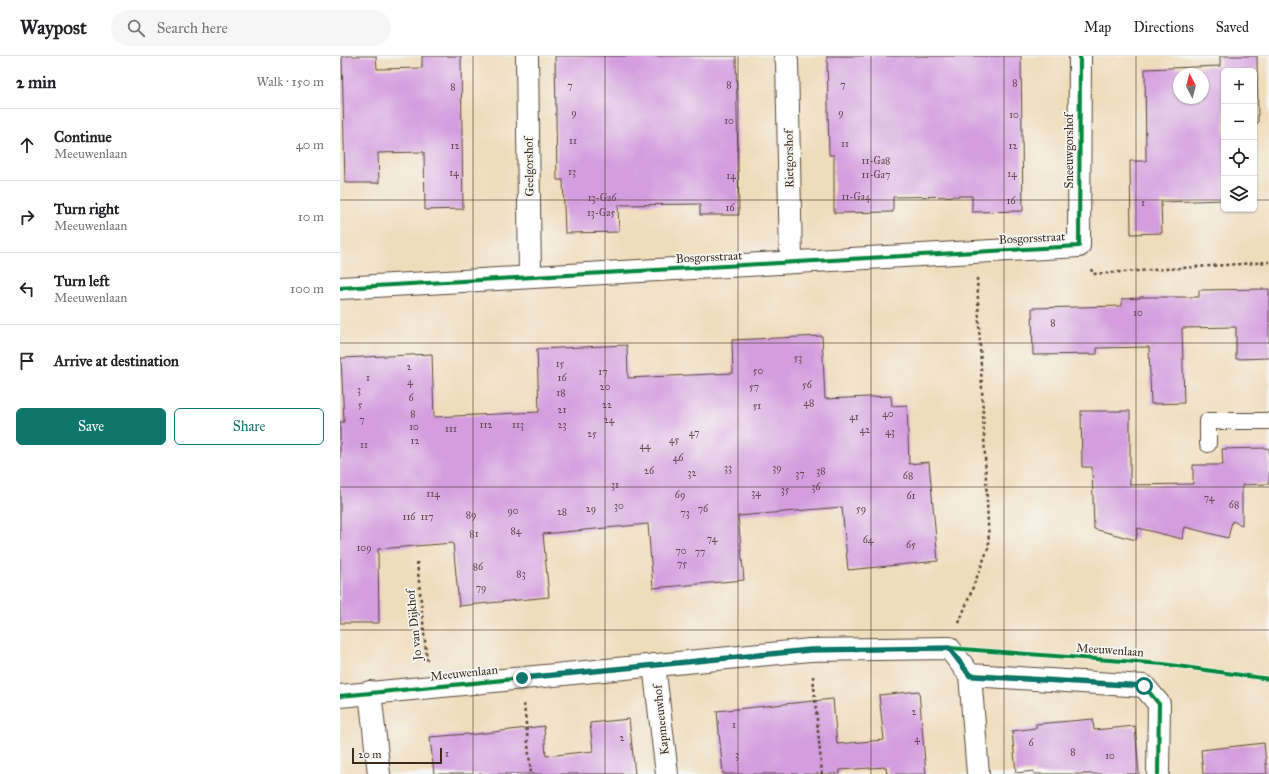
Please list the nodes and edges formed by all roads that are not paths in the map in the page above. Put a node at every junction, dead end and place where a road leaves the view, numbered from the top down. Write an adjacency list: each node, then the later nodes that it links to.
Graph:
1 (527, 56): 6 (street, Geelgorshof)
2 (785, 56): 5 (street, Rietgorshof)
3 (1080, 56): 4 (street, Sneeuwgorshof)
4 (1079, 246): 5 (street, Bosgorsstraat)
5 (791, 262): 6 (street, Bosgorsstraat)
6 (530, 277): 7 (street, Bosgorsstraat)
7 (340, 288)
8 (1269, 421): 9 (lane)
9 (1208, 444)
10 (654, 665): 11 (street, Meeuwenlaan); 12 (street, Meeuwenlaan); 15 (street, Kapmeeuwhof)
11 (970, 676): 16 (street); 17 (street)
12 (370, 692): 13 (street, Meeuwenlaan); 14 (street)
13 (340, 696)
14 (379, 774)
15 (667, 774)
16 (978, 774)
17 (1158, 774)

